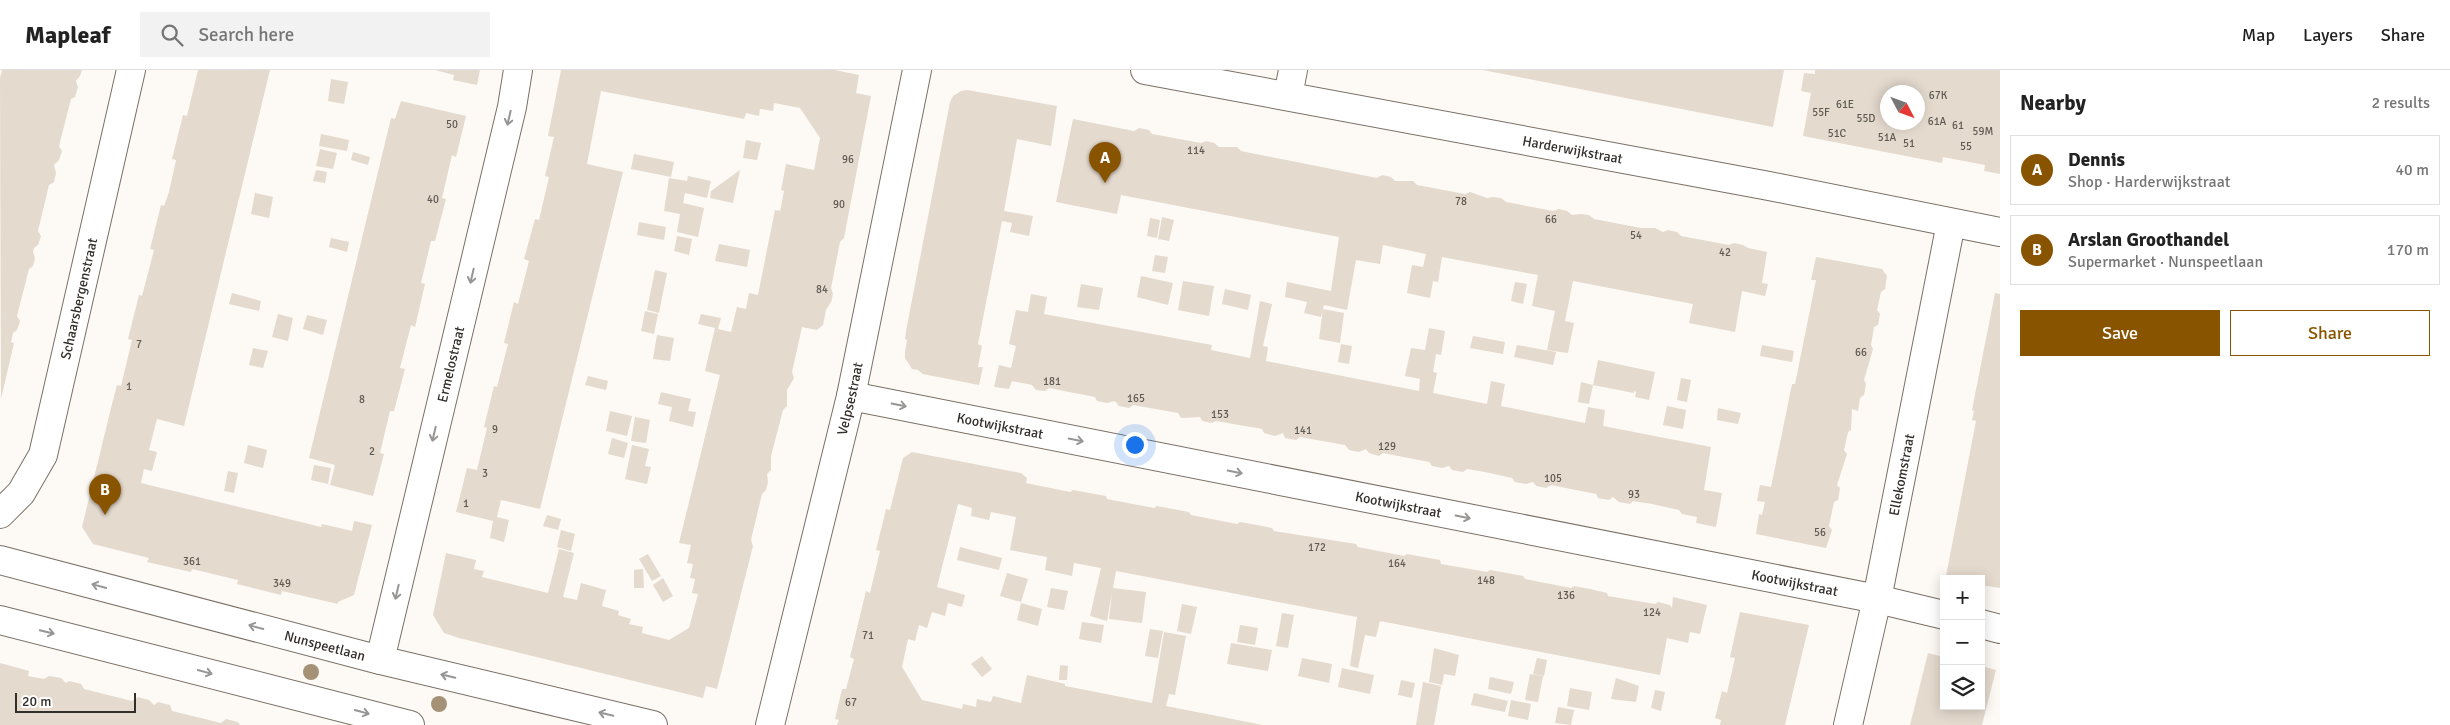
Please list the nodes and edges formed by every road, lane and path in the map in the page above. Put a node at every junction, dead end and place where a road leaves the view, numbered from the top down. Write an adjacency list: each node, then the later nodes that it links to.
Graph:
1 (131, 70): 10 (street, Schaarsbergenstraat)
2 (518, 70): 17 (street, Ermelostraat, one-way to 17)
3 (918, 70): 9 (street, Velpsestraat)
4 (1145, 70): 6 (street, Harderwijkstraat)
5 (1293, 70): 6 (street)
6 (1288, 96): 7 (street, Harderwijkstraat)
7 (1951, 222): 8 (street, Harderwijkstraat); 12 (street, Ellekomstraat)
8 (2000, 232)
9 (851, 396): 12 (street, Kootwijkstraat, one-way to 12); 20 (street, Velpsestraat)
10 (0, 514)
11 (0, 560): 17 (street, Nunspeetlaan, one-way to 11)
12 (1877, 599): 13 (street, Kootwijkstraat); 21 (street, Ellekomstraat)
13 (1940, 614)
14 (0, 620): 18 (street, one-way to 18)
15 (1985, 625): 16 (street)
16 (2000, 629)
17 (380, 660): 19 (street, Nunspeetlaan, one-way to 17)
18 (410, 725)
19 (653, 725)
20 (770, 725)
21 (1848, 725)

